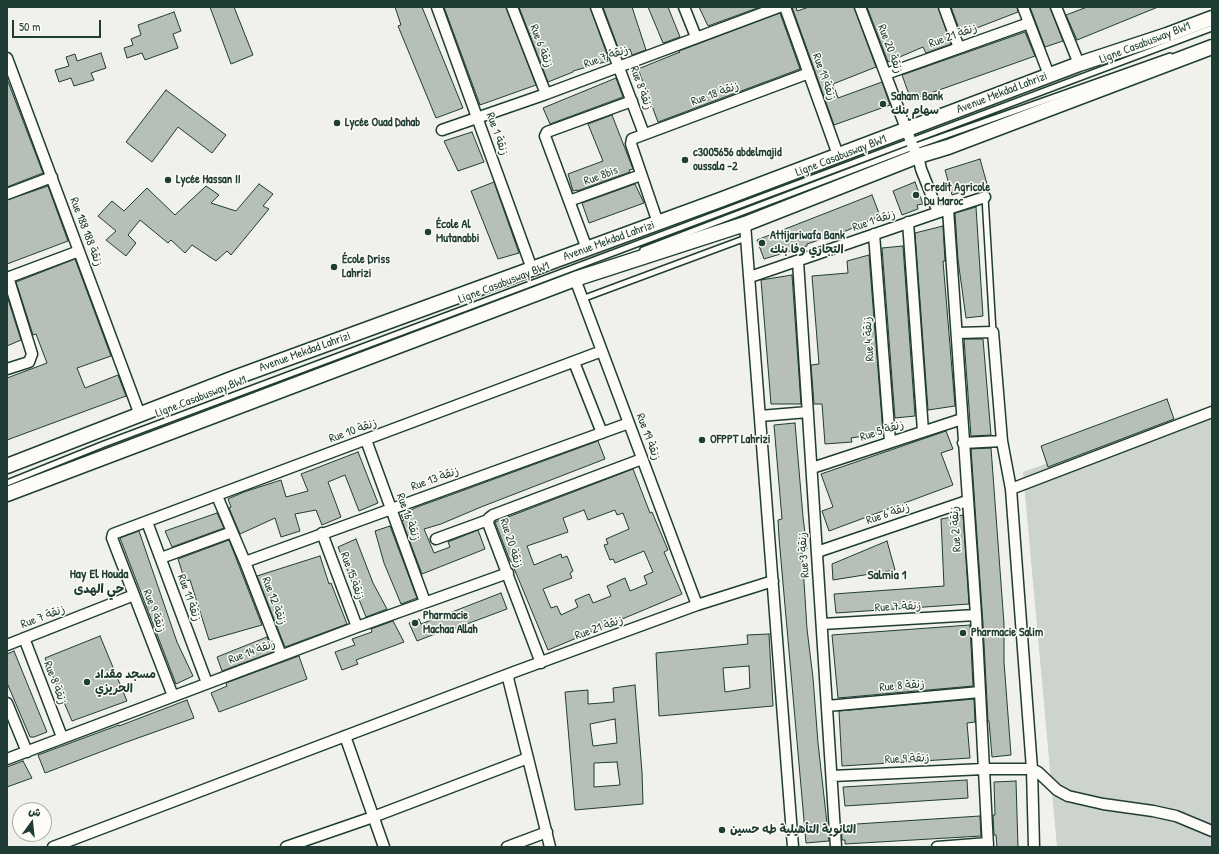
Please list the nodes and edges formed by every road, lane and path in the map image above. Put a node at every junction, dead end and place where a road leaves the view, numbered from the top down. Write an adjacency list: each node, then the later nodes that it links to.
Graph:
1 (437, 7): 27 (street, Rue 1 زنقة)
2 (512, 7): 25 (street, Rue 6 زنقة)
3 (596, 7): 20 (street, Rue 8 زنقة)
4 (684, 7): 14 (street)
5 (778, 7): 14 (street, Rue 7 زنقة)
6 (786, 7): 21 (street, Rue 19 زنقة)
7 (860, 7): 22 (street, Rue 20 زنقة)
8 (944, 7): 16 (street)
9 (1023, 7): 12 (street)
10 (1056, 7): 19 (street)
11 (1212, 18): 19 (main road, Avenue Mekdad Lahrizi)
12 (1029, 23): 16 (street, Rue 21 زنقة); 23 (street)
13 (1212, 28): 30 (lane, Ligne Casabusway BW1)
14 (696, 37): 20 (street, Rue 7 زنقة)
15 (1212, 47): 30 (main road, Avenue Mekdad Lahrizi)
16 (959, 48): 22 (street, Rue 21 زنقة)
17 (1175, 54): 30 (lane, Ligne Casabusway BW1)
18 (7, 58): 24 (street, Rue 188 زنقة 188)
19 (1079, 64): 23 (main road, Avenue Mekdad Lahrizi)
20 (619, 66): 25 (street, Rue 7 زنقة); 26 (street, Rue 8 زنقة)
21 (809, 73): 29 (street, Rue 18 زنقة); 31 (street, Rue 19 زنقة)
22 (886, 74): 30 (street, Rue 20 زنقة)
23 (1050, 75): 30 (main road, Avenue Mekdad Lahrizi)
24 (10, 77): 33 (street, Rue 188 زنقة 188)
25 (546, 94): 27 (street, Rue 7 زنقة)
26 (632, 102): 29 (street, Rue 8 زنقة); 36 (street)
27 (477, 119): 28 (street, Rue 7 زنقة); 48 (street, Rue 1 زنقة)
28 (442, 130)
29 (644, 134): 32 (street, Rue 18 زنقة)
30 (912, 144): 31 (main road, Avenue Mekdad Lahrizi); 38 (street, Rue 20 زنقة); 41 (main road, Avenue Mekdad Lahrizi); 45 (lane, Ligne Casabusway BW1); 73 (lane, Ligne Casabusway BW1)
31 (838, 155): 40 (main road, Avenue Mekdad Lahrizi)
32 (641, 175): 36 (street, Rue 8bis); 40 (street)
33 (52, 178): 34 (street); 44 (street, Rue 188 زنقة 188)
34 (7, 194)
35 (985, 197): 37 (street, Rue 1 زنقة); 53 (lane)
36 (569, 201): 43 (street)
37 (948, 209): 38 (street, Rue 1 زنقة); 54 (street, Rue 2 زنقة)
38 (938, 212): 39 (street, Rue 1 زنقة)
39 (908, 222): 42 (street, Rue 1 زنقة); 64 (street)
40 (658, 223): 43 (main road, Avenue Mekdad Lahrizi)
41 (746, 231): 50 (street); 51 (main road, Avenue Mekdad Lahrizi); 52 (lane)
42 (874, 234): 47 (street, Rue 1 زنقة); 68 (street, Rue 4 زنقة)
43 (587, 249): 48 (main road, Avenue Mekdad Lahrizi)
44 (79, 251): 49 (street); 60 (street, Rue 188 زنقة 188)
45 (637, 252)
46 (629, 255): 74 (lane, Ligne Casabusway BW1)
47 (798, 261): 50 (street, Rue 1 زنقة); 58 (street, Rue 3 زنقة)
48 (532, 269): 60 (main road, Avenue Mekdad Lahrizi)
49 (8, 277): 57 (street)
50 (750, 277): 61 (street)
51 (575, 279): 52 (street, Rue 19 زنقة); 76 (main road, Avenue Mekdad Lahrizi)
52 (582, 299): 55 (street, Rue 19 زنقة)
53 (994, 332): 54 (street); 67 (street)
54 (957, 333): 62 (street, Rue 2 زنقة)
55 (602, 351): 56 (street, Rue 10 زنقة); 63 (street, Rue 19 زنقة)
56 (574, 362): 65 (street); 66 (street, Rue 10 زنقة)
57 (7, 370)
58 (808, 412): 61 (street); 72 (street, Rue 3 زنقة)
59 (1212, 412): 75 (street)
60 (140, 415): 71 (main road, Avenue Mekdad Lahrizi)
61 (760, 416): 90 (street)
62 (962, 419): 64 (street, Rue 5 زنقة); 69 (street, Rue 2 زنقة)
63 (629, 423): 65 (street, Rue 13 زنقة); 70 (street, Rue 19 زنقة)
64 (923, 431): 68 (street, Rue 5 زنقة)
65 (602, 433): 79 (street, Rue 13 زنقة)
66 (366, 440): 77 (street, Rue 10 زنقة); 79 (street, Rue 16 زنقة)
67 (1002, 441): 69 (street); 75 (street)
68 (890, 442): 72 (street, Rue 5 زنقة)
69 (963, 443): 78 (street, Rue 2 زنقة)
70 (642, 459): 80 (street, Rue 20 زنقة); 93 (street, Rue 19 زنقة)
71 (7, 466)
72 (812, 468): 86 (street, Rue 3 زنقة)
73 (7, 483)
74 (7, 488)
75 (1010, 488): 113 (street)
76 (7, 494)
77 (217, 496): 81 (street, Rue 10 زنقة); 82 (street, Rue 12 زنقة)
78 (967, 501): 86 (street, Rue 6 زنقة); 94 (street, Rue 2 زنقة)
79 (391, 509): 83 (street, Rue 13 زنقة); 92 (street, Rue 16 زنقة)
80 (488, 520): 85 (street); 89 (street, Rue 20 زنقة)
81 (147, 522): 84 (street, Rue 10 زنقة); 87 (street, Rue 11 زنقة)
82 (232, 532): 87 (street); 88 (street, Rue 12 زنقة)
83 (322, 533): 88 (street, Rue 13 زنقة); 96 (street, Rue 15 زنقة)
84 (113, 534): 91 (street, Rue 9 زنقة)
85 (436, 539)
86 (817, 552): 95 (street, Rue 3 زنقة)
87 (161, 558): 102 (street, Rue 11 زنقة)
88 (248, 561): 99 (street, Rue 12 زنقة)
89 (508, 573): 92 (street, Rue 14 زنقة); 100 (street, Rue 20 زنقة)
90 (773, 581): 93 (street, Rue 21 زنقة); 125 (street)
91 (134, 595): 97 (street, Rue 7 زنقة); 104 (street, Rue 9 زنقة)
92 (425, 602): 96 (street, Rue 14 زنقة)
93 (697, 605): 100 (street, Rue 21 زنقة)
94 (976, 615): 95 (street, Rue 7 زنقة); 103 (street, Rue 2 زنقة)
95 (822, 624): 106 (street, Rue 3 زنقة)
96 (357, 627): 99 (street, Rue 14 زنقة)
97 (24, 638): 98 (street, Rue 7 زنقة); 108 (street, Rue 8 زنقة)
98 (7, 645)
99 (281, 655): 102 (street, Rue 14 زنقة)
100 (541, 663): 101 (street, Rue 21 زنقة)
101 (510, 674): 107 (street, Rue 21 زنقة); 110 (street)
102 (207, 683): 104 (street, Rue 14 زنقة)
103 (980, 692): 106 (street, Rue 8 زنقة); 112 (street, Rue 2 زنقة)
104 (172, 696): 108 (street, Rue 14 زنقة)
105 (7, 703): 109 (street)
106 (827, 706): 114 (street, Rue 3 زنقة)
107 (345, 736): 115 (street); 118 (street, Rue 21 زنقة)
108 (62, 738): 109 (street, Rue 14 زنقة)
109 (27, 752): 111 (street, Rue 14 زنقة)
110 (528, 758): 115 (street); 117 (street)
111 (7, 760)
112 (984, 769): 113 (street, Rue 9 زنقة); 114 (street, Rue 9 زنقة); 119 (street, Rue 2 زنقة)
113 (1032, 769): 116 (street); 128 (street)
114 (832, 776): 126 (street, Rue 3 زنقة)
115 (373, 817): 121 (street); 122 (street)
116 (1212, 830)
117 (547, 832): 123 (street); 124 (street)
118 (79, 843): 120 (street, Rue 21 زنقة)
119 (988, 845): 127 (street)
120 (53, 847)
121 (286, 847)
122 (384, 847)
123 (507, 847)
124 (550, 847)
125 (793, 847)
126 (836, 847)
127 (937, 847)
128 (1034, 847)

